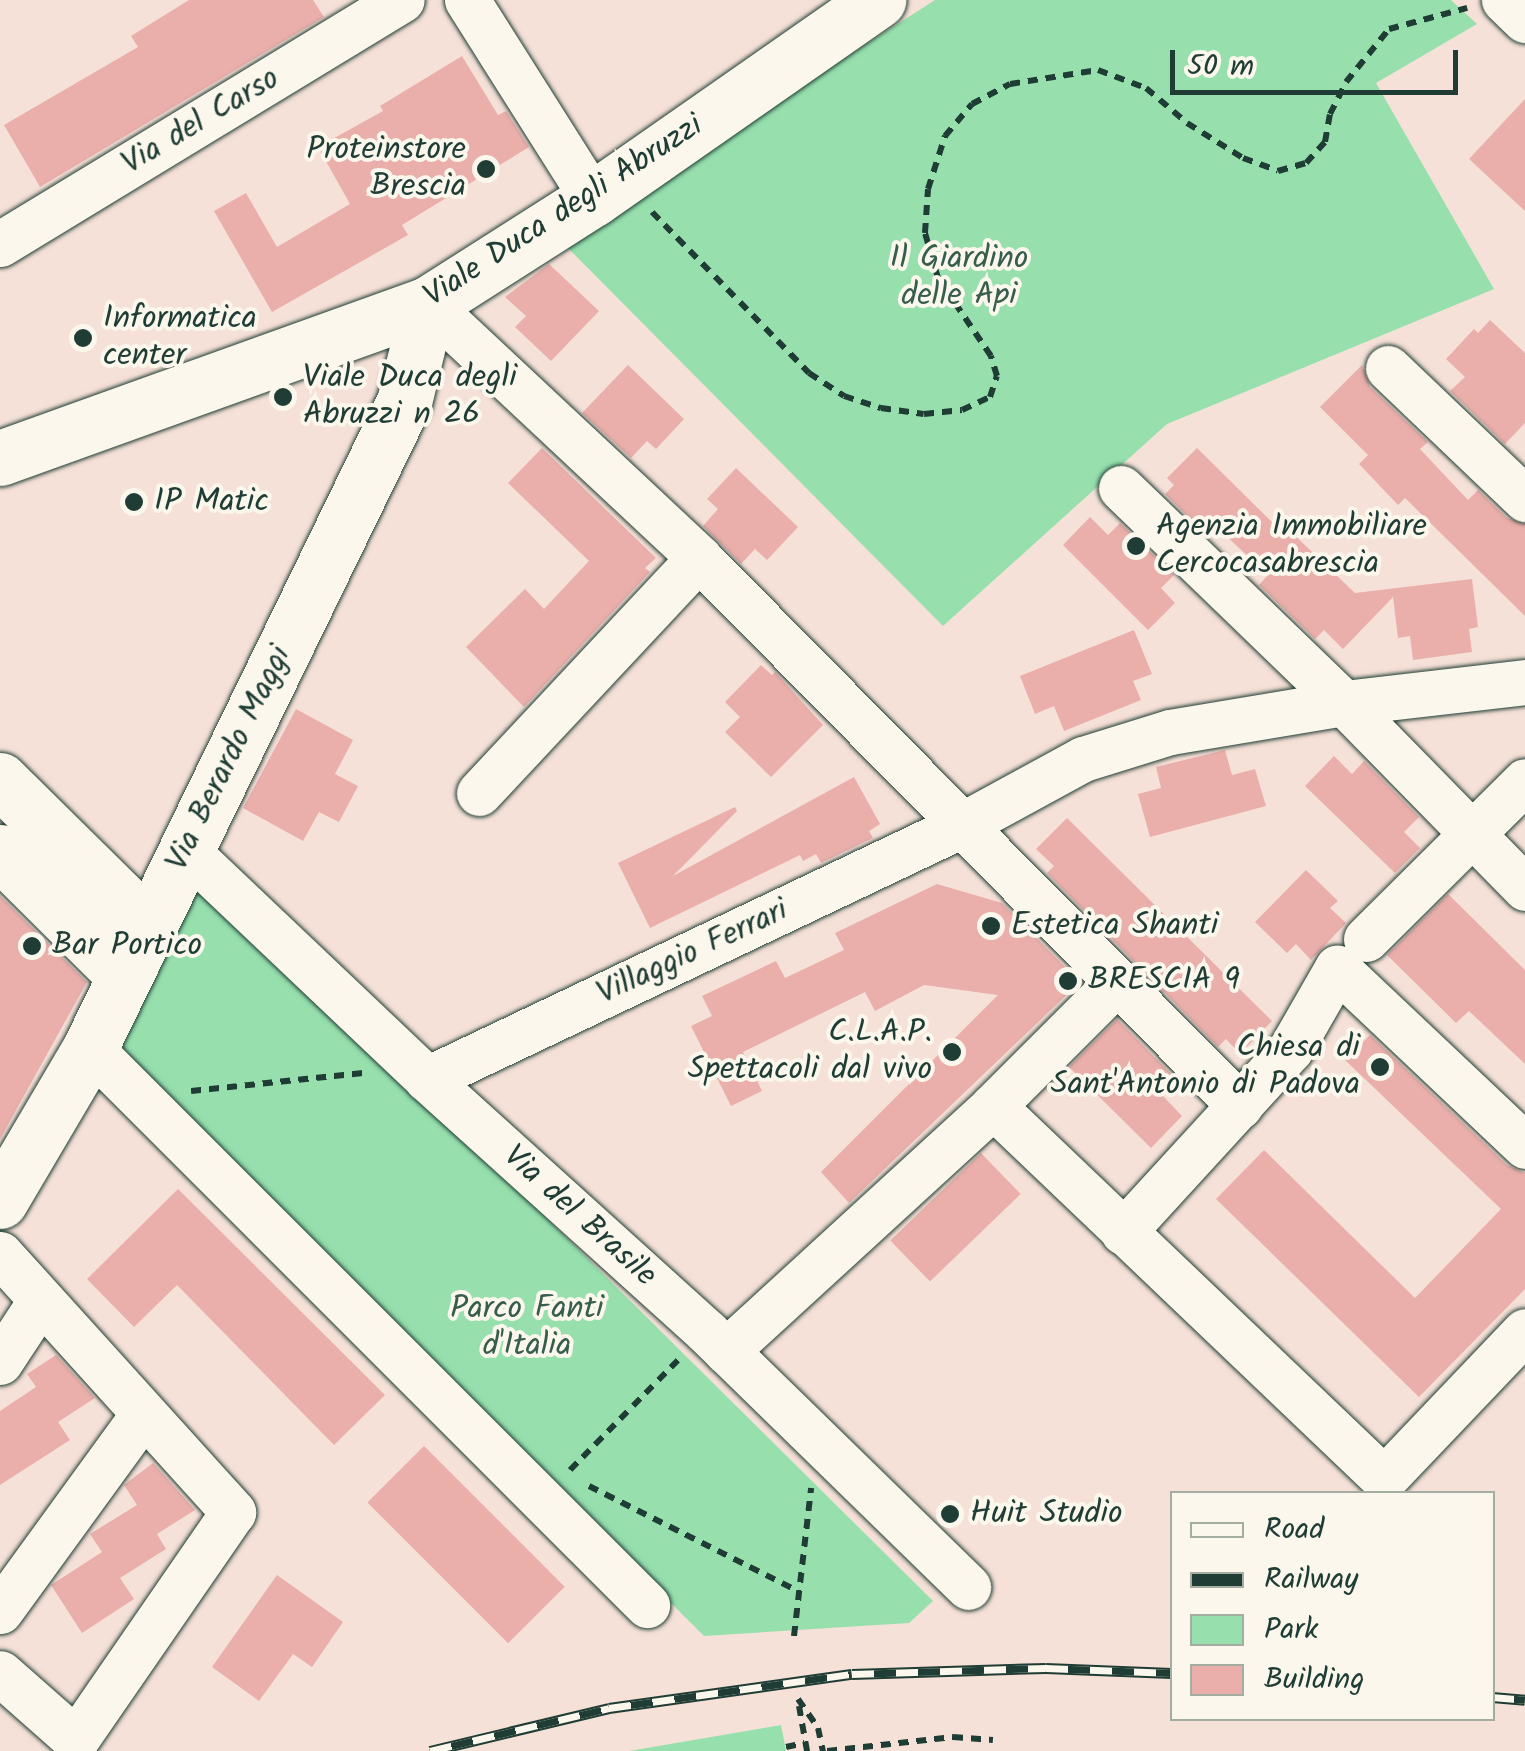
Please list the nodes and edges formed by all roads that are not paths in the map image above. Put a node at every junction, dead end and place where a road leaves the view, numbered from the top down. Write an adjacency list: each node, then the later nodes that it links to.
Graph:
1 (402, 0): 7 (street, Via del Carso)
2 (467, 0): 6 (street)
3 (878, 0): 6 (street, Viale Duca degli Abruzzi)
4 (1484, 6): 5 (street)
5 (1525, 20)
6 (594, 198): 8 (street, Viale Duca degli Abruzzi)
7 (0, 244)
8 (428, 304): 10 (street, Viale Duca degli Abruzzi); 13 (street); 21 (street, Via Berardo Maggi)
9 (1388, 368): 12 (street)
10 (0, 458)
11 (1121, 488): 15 (street)
12 (1525, 499)
13 (699, 558): 18 (street); 19 (street)
14 (1525, 682): 15 (street, Villaggio Ferrari)
15 (1344, 703): 19 (street, Villaggio Ferrari); 20 (street)
16 (0, 780): 24 (street)
17 (1525, 781): 20 (street)
18 (479, 793)
19 (960, 826): 27 (street); 29 (street, Villaggio Ferrari)
20 (1472, 834): 23 (street); 25 (street)
21 (186, 850): 24 (street, Via Berardo Maggi); 29 (street, Via del Brasile)
22 (0, 852): 26 (street)
23 (1525, 888)
24 (148, 926): 26 (street, Via Berardo Maggi)
25 (1352, 954): 31 (street); 32 (street)
26 (124, 976): 28 (street, Via Berardo Maggi)
27 (1116, 983): 30 (street); 31 (street)
28 (90, 1048): 33 (street, Via Berardo Maggi); 42 (street)
29 (427, 1080): 38 (street, Via del Brasile)
30 (993, 1106): 34 (street); 38 (street)
31 (1240, 1106): 34 (street)
32 (1525, 1146)
33 (0, 1201)
34 (1122, 1232): 37 (street)
35 (0, 1254): 36 (street)
36 (40, 1302): 39 (street); 40 (street)
37 (1525, 1331)
38 (726, 1351): 41 (street, Via del Brasile)
39 (0, 1362)
40 (142, 1414): 43 (street); 44 (street)
41 (968, 1588)
42 (648, 1604)
43 (0, 1611)
44 (0, 1673)

